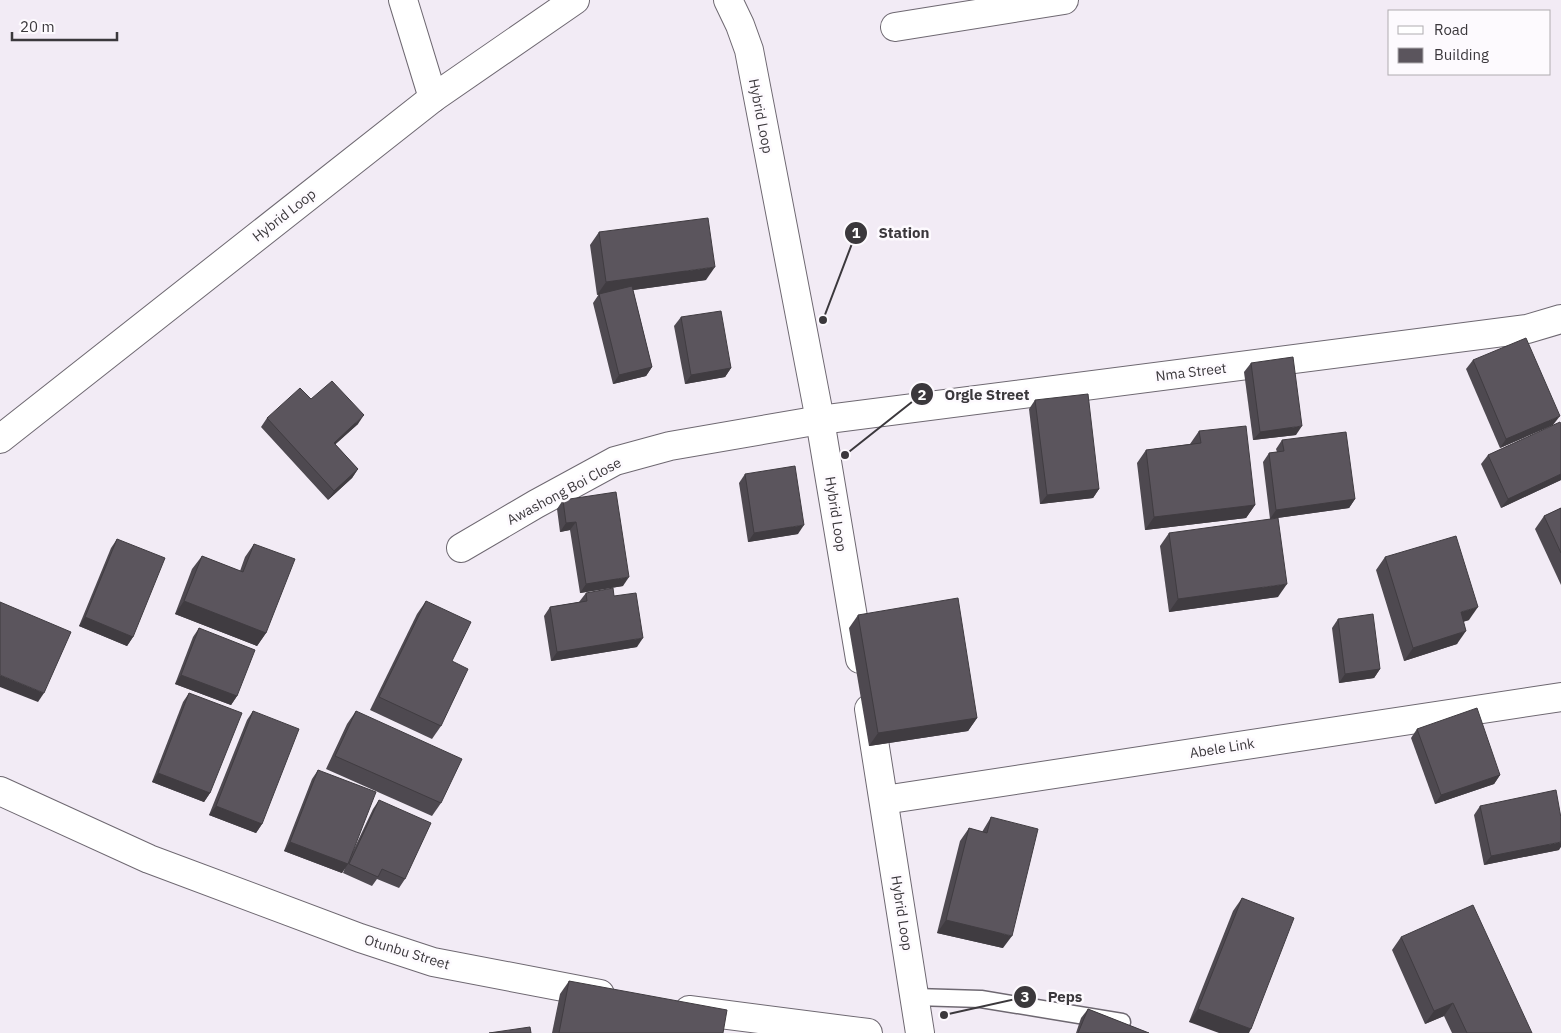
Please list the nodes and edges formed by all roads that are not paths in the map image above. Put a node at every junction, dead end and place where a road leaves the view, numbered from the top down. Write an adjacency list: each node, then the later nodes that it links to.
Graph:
1 (403, 0): 6 (street)
2 (575, 0): 6 (street, Hybrid Loop)
3 (728, 0): 8 (street, Hybrid Loop)
4 (1064, 0): 5 (street)
5 (895, 27)
6 (433, 98): 9 (street, Hybrid Loop)
7 (1561, 319): 8 (street, Nma Street)
8 (820, 420): 10 (street, Awashong Boi Close); 13 (street, Hybrid Loop)
9 (0, 439)
10 (461, 548)
11 (1561, 697): 13 (street, Abele Link)
12 (0, 791): 15 (street, Otunbu Street)
13 (884, 800): 14 (street, Hybrid Loop)
14 (915, 998): 17 (lane); 19 (street, Hybrid Loop)
15 (628, 999)
16 (667, 1006): 18 (street)
17 (1122, 1022)
18 (868, 1033)
19 (920, 1033)

